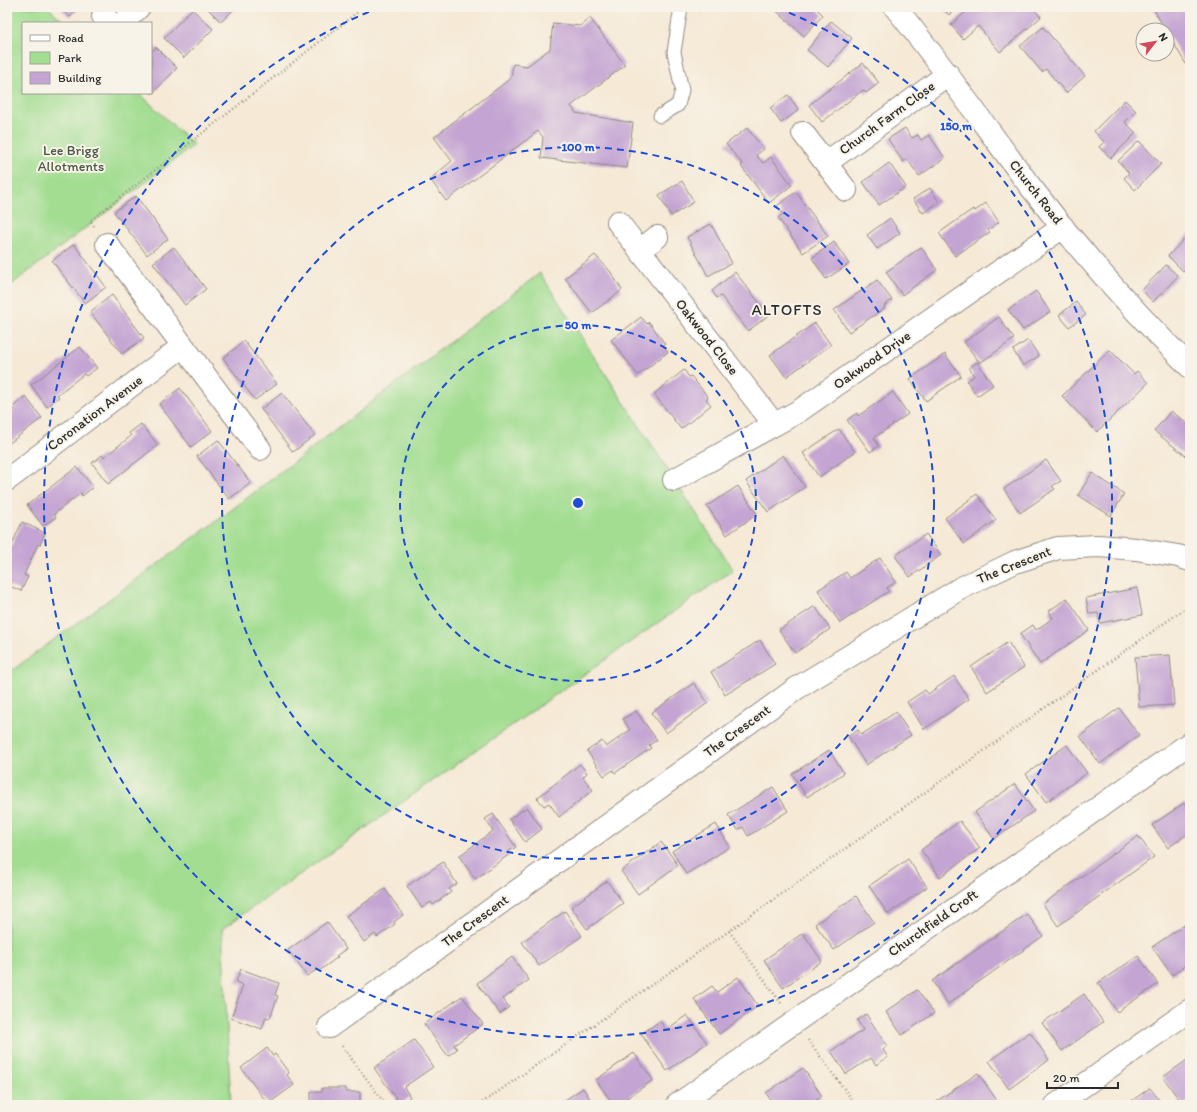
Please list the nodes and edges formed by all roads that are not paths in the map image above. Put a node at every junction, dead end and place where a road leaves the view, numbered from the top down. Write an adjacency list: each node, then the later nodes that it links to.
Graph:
1 (139, 7): 4 (street)
2 (681, 7): 6 (lane)
3 (895, 7): 5 (street, Church Road)
4 (112, 21)
5 (948, 74): 8 (street, Church Farm Close); 11 (street, Church Road)
6 (660, 116)
7 (803, 133): 8 (street, Church Farm Close)
8 (826, 163): 9 (street, Church Farm Close)
9 (846, 190)
10 (618, 222): 14 (street, Oakwood Close)
11 (1063, 227): 16 (street, Church Road); 17 (street, Oakwood Drive)
12 (657, 237): 14 (street)
13 (107, 244): 15 (street)
14 (640, 250): 17 (street, Oakwood Close)
15 (183, 346): 18 (street); 19 (street, Coronation Avenue)
16 (1190, 368)
17 (774, 424): 20 (street, Oakwood Drive)
18 (260, 448)
19 (7, 480)
20 (674, 480)
21 (1190, 560): 24 (street, The Crescent)
22 (1190, 743): 25 (street, Churchfield Croft)
23 (1190, 1010): 26 (street)
24 (329, 1027)
25 (677, 1105)
26 (1056, 1105)

